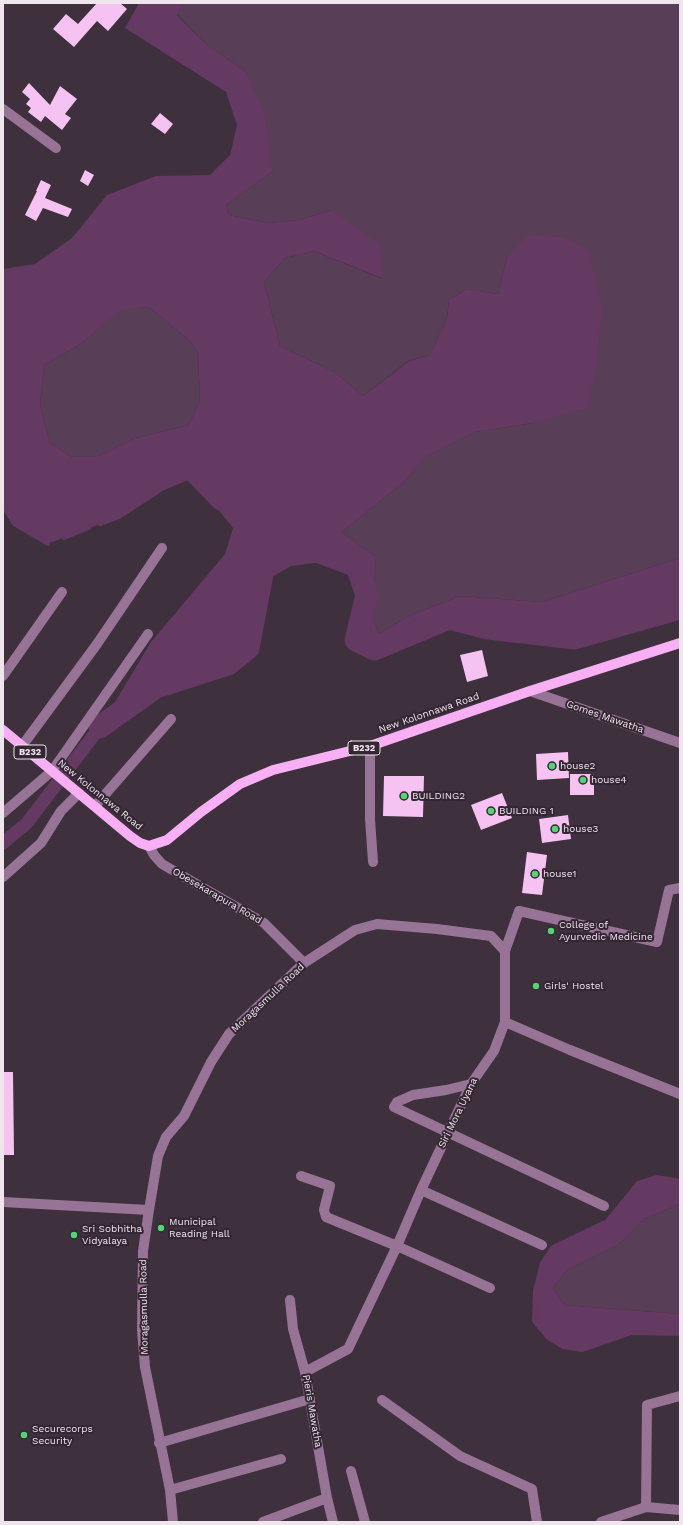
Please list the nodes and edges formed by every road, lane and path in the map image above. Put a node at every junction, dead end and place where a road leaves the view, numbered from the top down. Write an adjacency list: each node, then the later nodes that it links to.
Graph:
1 (3, 109): 2 (street)
2 (56, 148)
3 (162, 548): 12 (street)
4 (62, 592): 7 (street)
5 (148, 634): 14 (street)
6 (680, 643): 8 (main road, New Kolonnawa Road / B232)
7 (3, 676)
8 (530, 691): 11 (street, Gomes Mawatha); 13 (main road, New Kolonnawa Road / B232)
9 (171, 719): 16 (street)
10 (3, 730): 12 (main road, New Kolonnawa Road / B232)
11 (680, 743)
12 (22, 746): 14 (main road, New Kolonnawa Road / B232)
13 (370, 746): 18 (main road, New Kolonnawa Road / B232); 19 (street)
14 (54, 773): 15 (main road, New Kolonnawa Road / B232); 17 (street)
15 (78, 792): 16 (main road, New Kolonnawa Road / B232); 20 (street)
16 (95, 806): 18 (main road, New Kolonnawa Road / B232)
17 (3, 813)
18 (149, 846): 23 (street, Obesekarapura Road)
19 (372, 862)
20 (3, 877)
21 (680, 888): 22 (street, Siri Mora Uyana)
22 (505, 951): 23 (street, Moragasmulla Road); 24 (street, Siri Mora Uyana)
23 (304, 963): 32 (street, Moragasmulla Road)
24 (505, 1022): 25 (street, Siri Mora Uyana); 26 (street)
25 (471, 1084): 27 (street, Siri Mora Uyana); 27 (street)
26 (680, 1094)
27 (448, 1133): 29 (street, Siri Mora Uyana); 31 (street)
28 (301, 1176): 34 (street)
29 (421, 1190): 33 (street); 34 (street, Siri Mora Uyana)
30 (3, 1202): 32 (street)
31 (604, 1206)
32 (148, 1210): 41 (street, Moragasmulla Road)
33 (542, 1245)
34 (398, 1246): 35 (street); 37 (street, Siri Mora Uyana)
35 (490, 1288)
36 (290, 1300): 37 (street, Pieris Mawatha)
37 (305, 1372): 39 (street, Pieris Mawatha)
38 (680, 1396): 46 (street)
39 (310, 1399): 41 (street); 45 (street, Pieris Mawatha)
40 (382, 1400): 53 (street)
41 (159, 1443): 44 (street, Moragasmulla Road)
42 (281, 1459): 44 (street)
43 (351, 1471): 52 (street)
44 (170, 1490): 49 (street, Moragasmulla Road)
45 (327, 1498): 50 (street); 51 (street, Pieris Mawatha)
46 (646, 1507): 47 (street); 48 (street)
47 (680, 1510)
48 (633, 1517): 54 (street)
49 (173, 1522)
50 (263, 1522)
51 (333, 1522)
52 (365, 1522)
53 (537, 1522)
54 (601, 1522)

